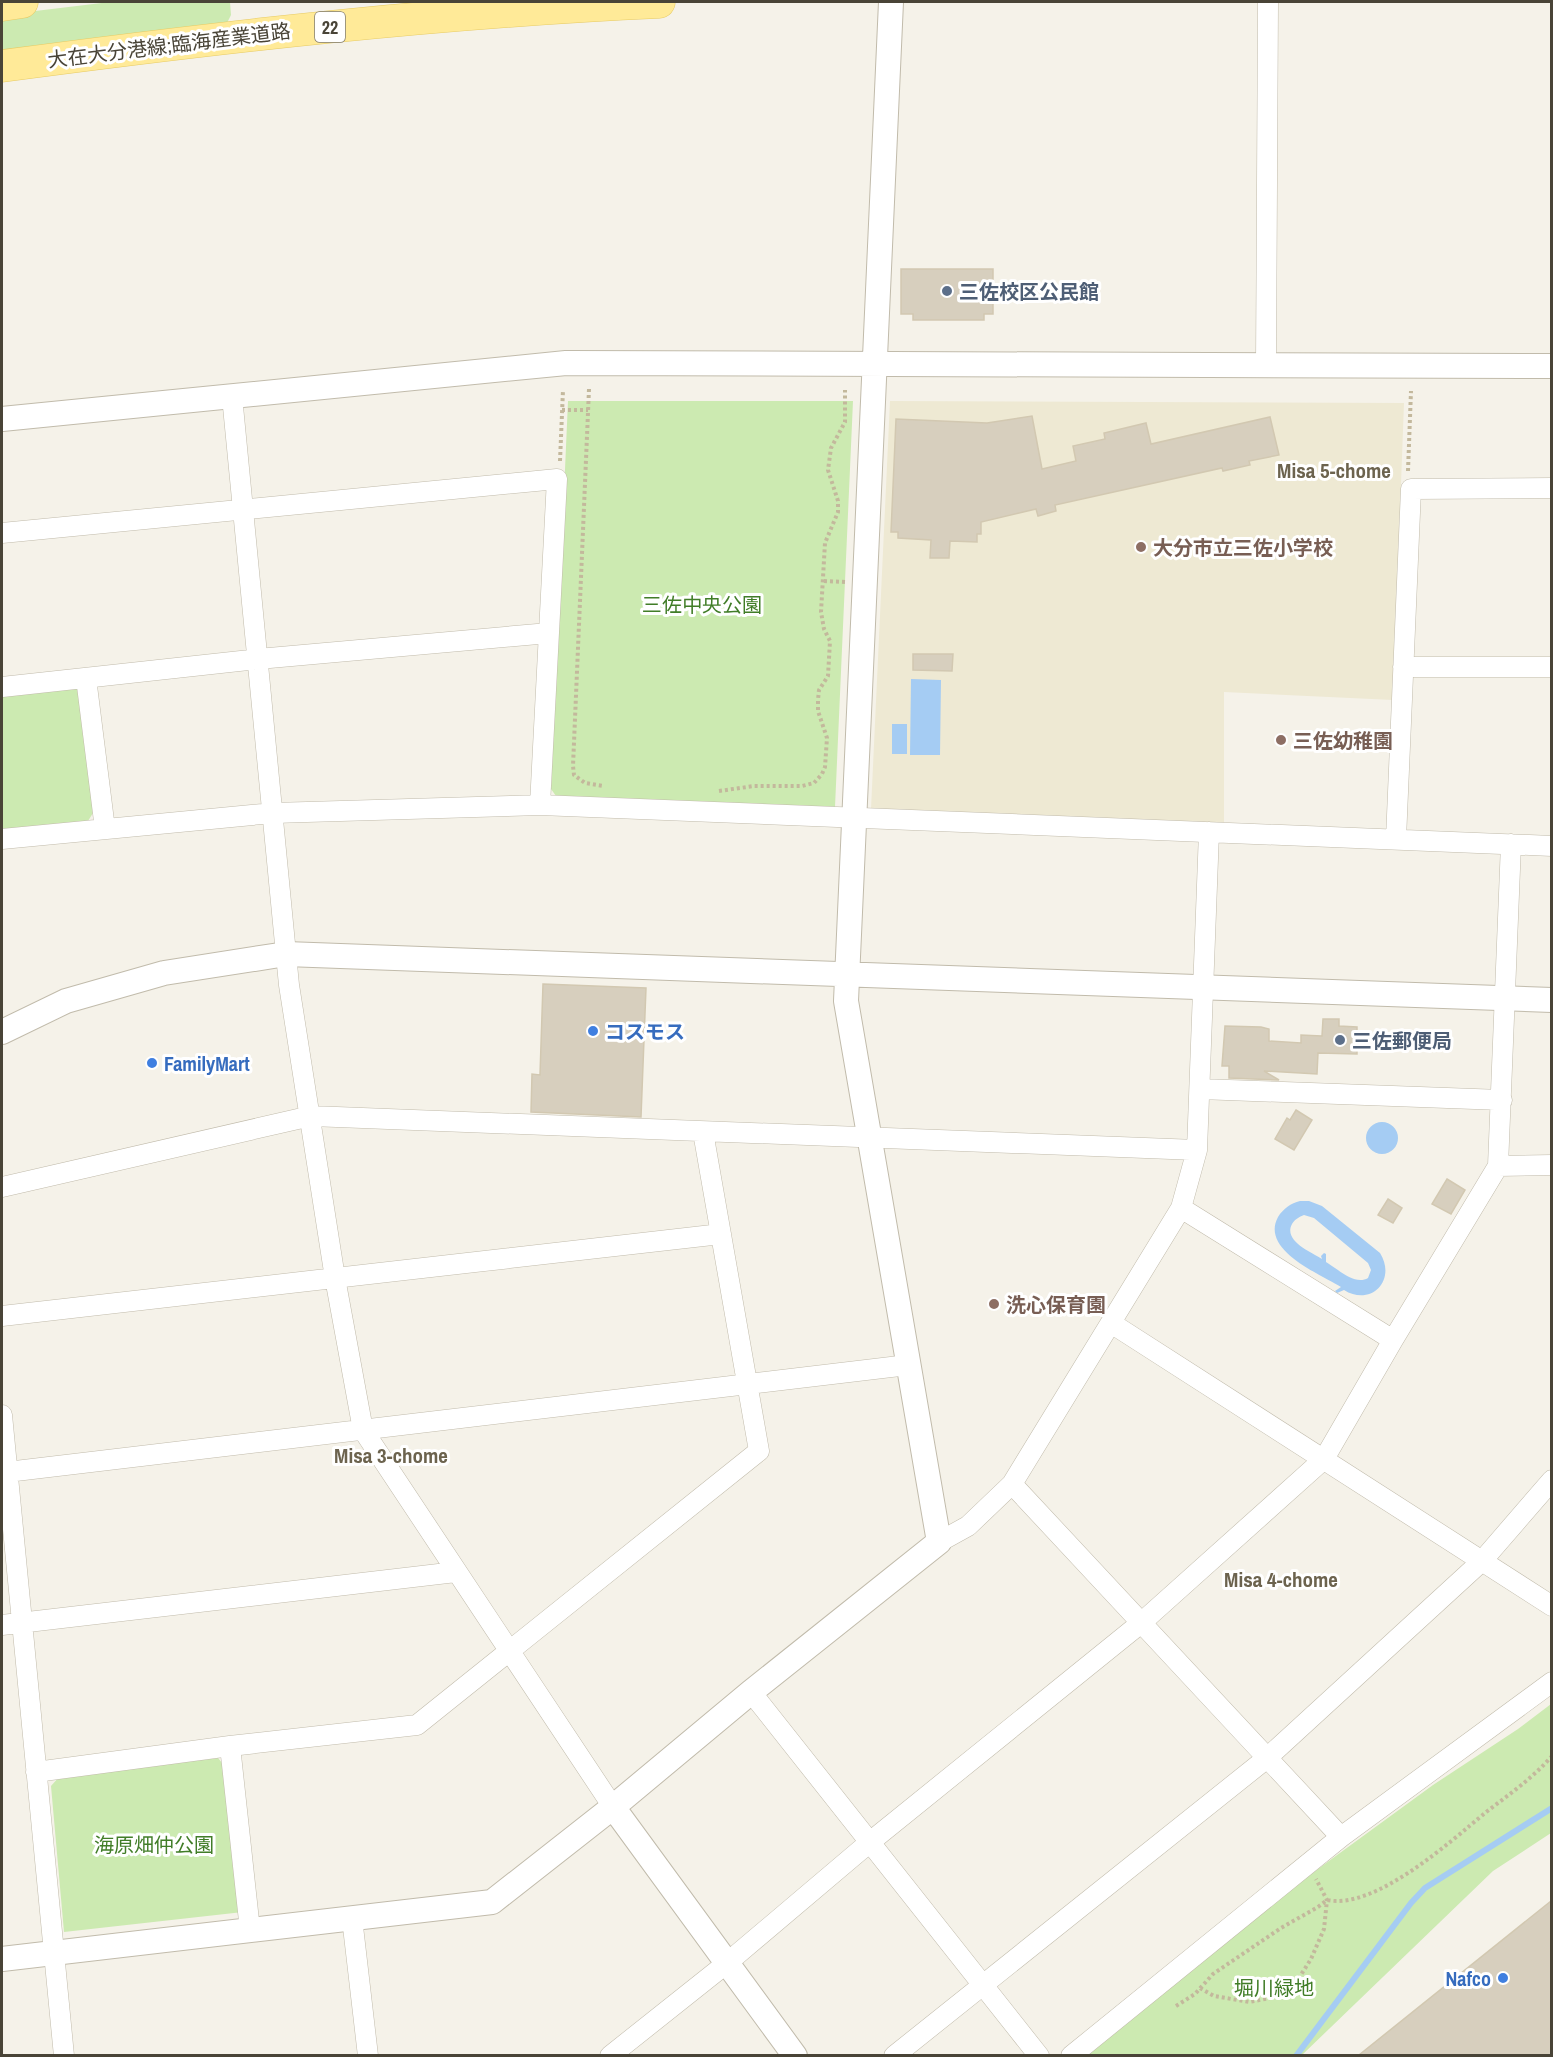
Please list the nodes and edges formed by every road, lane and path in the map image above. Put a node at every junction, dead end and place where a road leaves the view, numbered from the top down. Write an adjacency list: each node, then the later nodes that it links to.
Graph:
1 (22, 2): 5 (main road)
2 (659, 2): 6 (main road, 大在大分港線;臨海産業道路 / 22)
3 (891, 2): 7 (street)
4 (1268, 2): 8 (street)
5 (2, 5)
6 (2, 66)
7 (875, 364): 8 (street); 14 (street); 35 (street)
8 (1266, 365): 9 (street)
9 (1551, 366)
10 (589, 389): 16 (path)
11 (563, 390): 15 (path)
12 (845, 390): 23 (path)
13 (1411, 391): 20 (path)
14 (232, 396): 17 (street); 21 (street)
15 (562, 410): 16 (path); 18 (path)
16 (588, 410): 31 (path)
17 (2, 419)
18 (557, 478): 21 (street); 25 (street)
19 (1551, 488): 20 (street)
20 (1411, 489): 27 (street)
21 (243, 509): 22 (street); 26 (street)
22 (2, 533)
23 (824, 581): 24 (path); 32 (path)
24 (849, 582)
25 (549, 633): 26 (street); 33 (street)
26 (258, 659): 29 (street); 34 (street)
27 (1403, 667): 28 (street); 39 (street)
28 (1551, 667)
29 (86, 678): 30 (street); 36 (street)
30 (2, 687)
31 (606, 786)
32 (711, 791)
33 (540, 805): 34 (street); 35 (street)
34 (273, 813): 36 (street); 42 (street)
35 (854, 817): 37 (street); 43 (street)
36 (105, 829): 38 (street)
37 (1209, 832): 39 (street); 44 (street)
38 (2, 839)
39 (1396, 839): 40 (street)
40 (1511, 844): 41 (street); 45 (street)
41 (1551, 846)
42 (286, 954): 43 (street); 47 (street); 50 (street)
43 (847, 974): 44 (street); 52 (street)
44 (1203, 987): 45 (street); 48 (street)
45 (1506, 998): 46 (street); 49 (street)
46 (1551, 1000)
47 (2, 1032)
48 (1200, 1089): 49 (street); 53 (street)
49 (1502, 1100): 55 (street)
50 (311, 1116): 51 (street); 56 (street); 59 (street)
51 (703, 1132): 52 (street); 58 (street)
52 (869, 1138): 53 (street); 63 (street)
53 (1197, 1150): 57 (street)
54 (1551, 1165): 55 (street)
55 (1498, 1166): 62 (street)
56 (2, 1187)
57 (1181, 1208): 61 (street); 62 (street)
58 (721, 1234): 59 (street); 64 (street)
59 (335, 1278): 60 (street); 66 (street)
60 (2, 1316)
61 (1111, 1323): 67 (street); 70 (street)
62 (1394, 1340): 67 (street)
63 (908, 1365): 64 (street); 71 (street)
64 (747, 1384): 66 (street); 78 (street)
65 (2, 1415): 68 (street)
66 (363, 1430): 68 (street); 73 (street)
67 (1324, 1460): 72 (street); 76 (street)
68 (7, 1472): 75 (street)
69 (1551, 1480): 72 (street)
70 (1012, 1484): 71 (street); 76 (street)
71 (939, 1542): 80 (street)
72 (1482, 1561): 74 (street); 83 (street)
73 (456, 1572): 75 (street); 78 (street)
74 (1551, 1606)
75 (22, 1623): 77 (street); 84 (street)
76 (1141, 1623): 83 (street); 87 (street)
77 (2, 1625)
78 (509, 1651): 81 (street); 85 (street)
79 (1551, 1682): 86 (street)
80 (751, 1692): 85 (street); 87 (street)
81 (230, 1746): 84 (street); 91 (street)
82 (1551, 1756): 89 (path)
83 (1267, 1758): 86 (street); 95 (street)
84 (36, 1772): 92 (street)
85 (613, 1807): 90 (street); 94 (street)
86 (1341, 1838): 104 (street)
87 (870, 1842): 94 (street); 95 (street)
88 (1313, 1873): 89 (path)
89 (1327, 1900): 96 (path); 96 (path)
90 (352, 1918): 91 (street); 99 (street)
91 (250, 1930): 92 (street)
92 (54, 1953): 93 (street); 98 (street)
93 (2, 1959)
94 (727, 1963): 100 (street); 101 (street)
95 (983, 1984): 102 (street); 103 (street)
96 (1200, 1988): 97 (path)
97 (1176, 2007)
98 (64, 2055)
99 (368, 2055)
100 (610, 2055)
101 (795, 2055)
102 (894, 2055)
103 (1039, 2055)
104 (1071, 2055)

